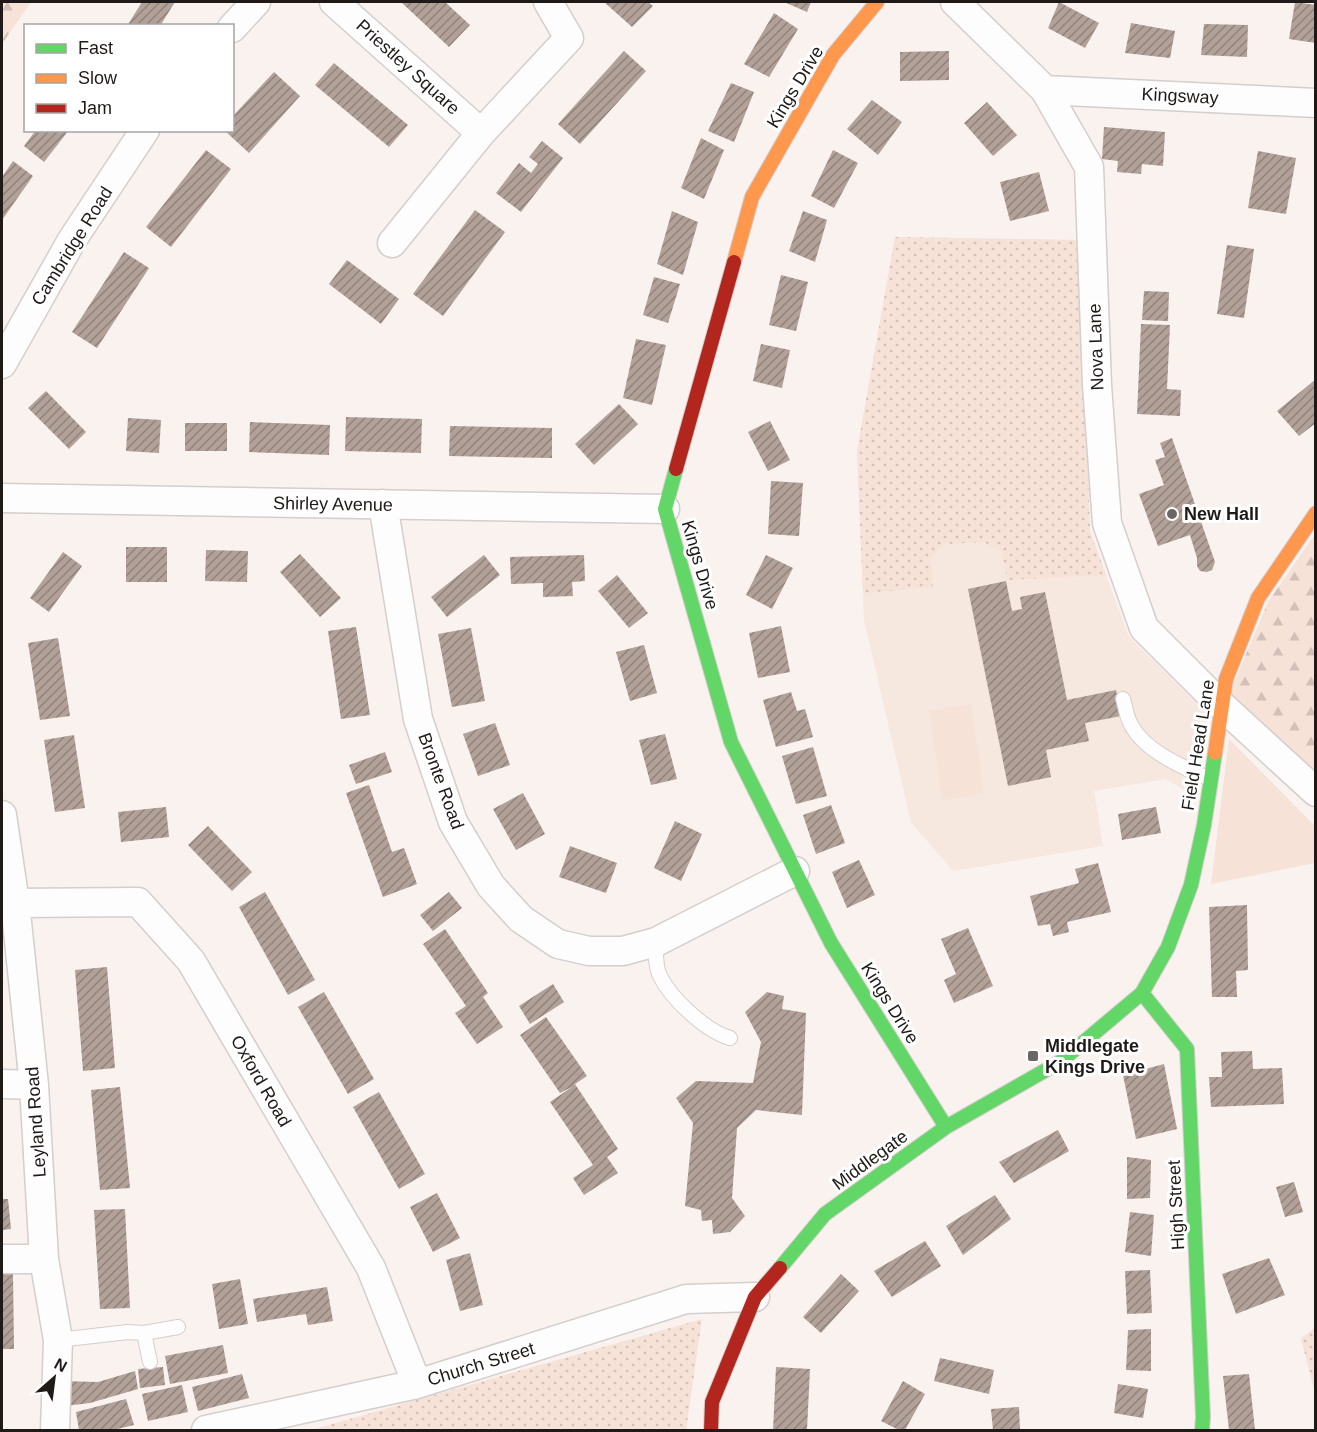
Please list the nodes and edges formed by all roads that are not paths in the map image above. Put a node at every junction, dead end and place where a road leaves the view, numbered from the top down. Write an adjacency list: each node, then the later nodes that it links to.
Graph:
1 (256, 2): 6 (street)
2 (334, 2): 10 (street, Priestley Square)
3 (549, 2): 10 (street)
4 (877, 2): 15 (street, Kings Drive)
5 (955, 2): 7 (street, Nova Lane)
6 (234, 26)
7 (1045, 90): 8 (street, Kingsway); 18 (street, Nova Lane)
8 (1316, 103)
9 (144, 132): 12 (street, Cambridge Road)
10 (481, 134): 11 (street)
11 (392, 243)
12 (2, 364)
13 (2, 498): 14 (street, Shirley Avenue)
14 (383, 504): 15 (street, Shirley Avenue); 24 (street, Bronte Road)
15 (665, 509): 22 (street, Kings Drive)
16 (1316, 513): 18 (street, Field Head Lane)
17 (1123, 699): 19 (lane)
18 (1221, 705): 19 (street, Field Head Lane); 20 (street, Nova Lane)
19 (1210, 779): 25 (street, Field Head Lane)
20 (1316, 792)
21 (2, 815): 23 (street, Leyland Road)
22 (795, 871): 24 (street, Bronte Road); 29 (street, Kings Drive)
23 (15, 903): 28 (street, Leyland Road); 37 (street, Oxford Road)
24 (656, 942): 26 (lane)
25 (1142, 993): 29 (street, Middlegate); 41 (street, High Street)
26 (730, 1038)
27 (2, 1084): 28 (street)
28 (34, 1085): 31 (street, Leyland Road)
29 (946, 1127): 32 (street, Middlegate)
30 (2, 1259): 31 (street)
31 (44, 1259): 35 (street, Leyland Road)
32 (754, 1297): 37 (street, Church Street); 40 (street, Middlegate)
33 (178, 1327): 34 (lane)
34 (144, 1332): 35 (lane); 36 (lane)
35 (58, 1341): 38 (street, Leyland Road)
36 (150, 1362)
37 (417, 1384): 39 (street, Church Street)
38 (55, 1431)
39 (206, 1431)
40 (711, 1431)
41 (1202, 1431)

